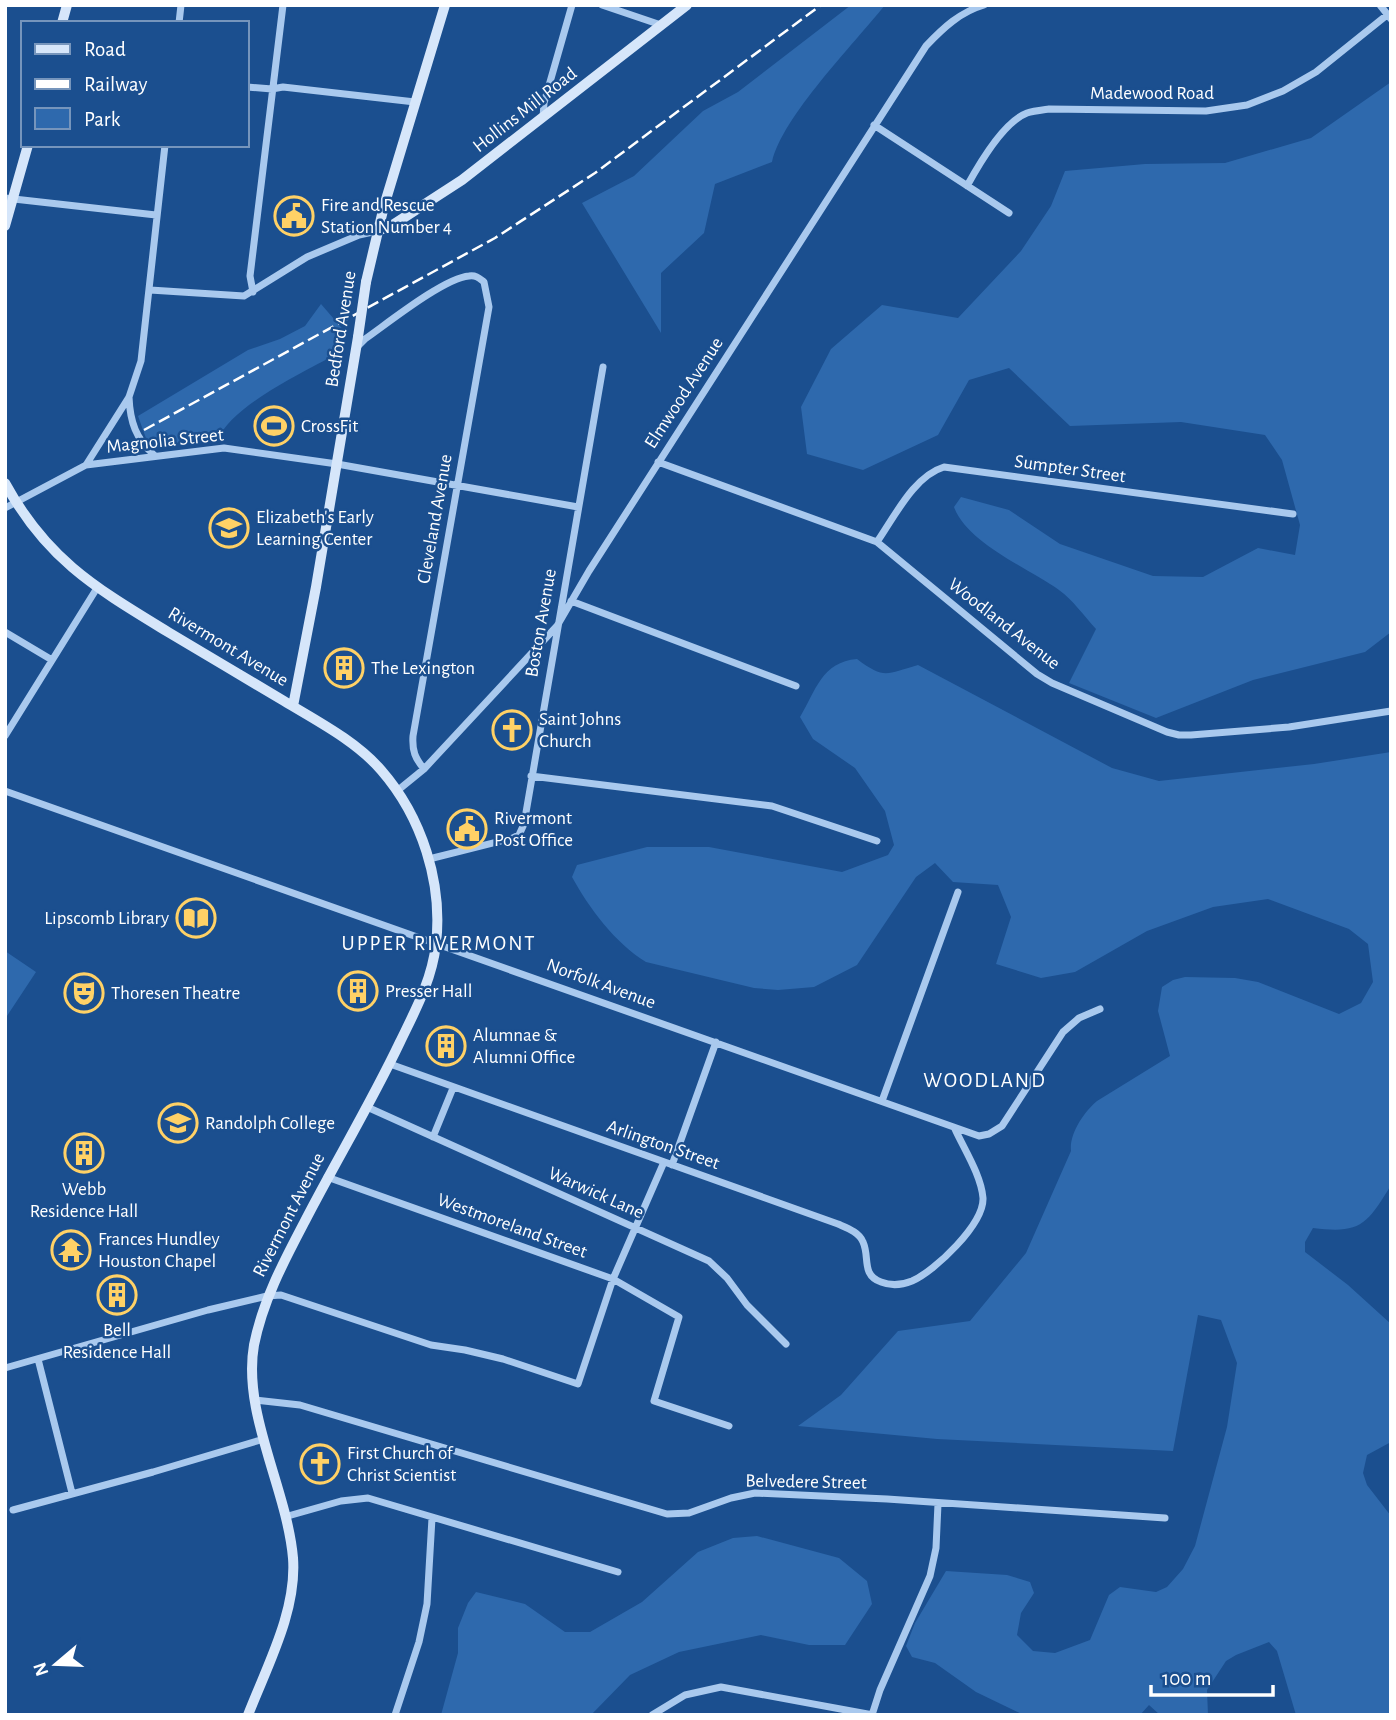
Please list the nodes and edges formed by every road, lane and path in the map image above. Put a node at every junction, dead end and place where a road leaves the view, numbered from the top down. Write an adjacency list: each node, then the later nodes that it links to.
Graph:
1 (283, 5): 11 (street)
2 (445, 5): 12 (main road, Bedford Avenue)
3 (572, 5): 13 (street)
4 (602, 5): 9 (street)
5 (687, 5): 9 (main road, Hollins Mill Road)
6 (984, 5): 14 (street, Elmwood Avenue)
7 (1380, 5): 8 (street)
8 (1389, 17): 17 (street, Madewood Road)
9 (662, 25): 13 (main road, Hollins Mill Road)
10 (248, 87): 11 (street)
11 (272, 89): 12 (street); 24 (street)
12 (415, 102): 22 (main road, Bedford Avenue)
13 (543, 118): 22 (main road, Hollins Mill Road)
14 (874, 125): 17 (street); 29 (street, Elmwood Avenue)
15 (27, 147): 18 (main road)
16 (165, 147): 20 (street)
17 (967, 186): 19 (street)
18 (9, 198): 20 (street); 21 (main road)
19 (1009, 213)
20 (156, 215): 23 (street)
21 (5, 226)
22 (377, 232): 24 (street); 25 (main road, Bedford Avenue, bridge)
23 (150, 290): 24 (street); 27 (street)
24 (253, 292)
25 (358, 342): 30 (main road, Bedford Avenue); 33 (street, Cleveland Avenue)
26 (603, 367): 35 (street, Boston Avenue)
27 (128, 397): 28 (street); 31 (street)
28 (154, 456): 30 (street, Magnolia Street); 31 (street, Magnolia Street)
29 (658, 463): 37 (street, Woodland Avenue); 39 (street, Elmwood Avenue)
30 (337, 464): 33 (street, Magnolia Street); 44 (main road, Bedford Avenue)
31 (86, 465): 34 (street)
32 (5, 482): 34 (main road, Rivermont Avenue)
33 (457, 486): 35 (street, Magnolia Street); 47 (street, Cleveland Avenue)
34 (10, 505): 38 (main road, Rivermont Avenue)
35 (578, 507): 40 (street, Boston Avenue)
36 (1293, 514): 37 (street, Sumpter Street)
37 (877, 542): 45 (street, Woodland Avenue)
38 (97, 588): 42 (street); 44 (main road, Rivermont Avenue)
39 (571, 601): 40 (street, Elmwood Avenue); 43 (street)
40 (557, 626): 47 (street, Elmwood Avenue); 48 (street, Boston Avenue)
41 (5, 632): 42 (street)
42 (52, 660): 46 (street)
43 (796, 686)
44 (293, 706): 50 (main road, Rivermont Avenue)
45 (1391, 711)
46 (5, 736)
47 (424, 769): 50 (street, Elmwood Avenue)
48 (531, 776): 51 (street); 52 (street, Boston Avenue)
49 (5, 791): 54 (street, Norfolk Avenue)
50 (397, 791): 52 (main road, Rivermont Avenue)
51 (877, 841)
52 (429, 859): 54 (main road, Rivermont Avenue)
53 (958, 892): 59 (street)
54 (436, 945): 56 (street, Norfolk Avenue); 57 (main road, Rivermont Avenue)
55 (1100, 1009): 61 (street, Norfolk Avenue)
56 (716, 1042): 59 (street, Norfolk Avenue); 63 (street)
57 (390, 1064): 58 (street, Arlington Street); 60 (main road, Rivermont Avenue)
58 (453, 1088): 62 (street); 63 (street, Arlington Street)
59 (882, 1101): 61 (street, Norfolk Avenue)
60 (367, 1107): 62 (street, Warwick Lane); 64 (main road, Rivermont Avenue)
61 (955, 1129): 63 (street, Arlington Street)
62 (433, 1137): 65 (street, Warwick Lane)
63 (668, 1164): 65 (street)
64 (327, 1177): 66 (street, Westmoreland Street); 67 (main road, Rivermont Avenue)
65 (635, 1228): 66 (street); 68 (street, Warwick Lane)
66 (613, 1279): 67 (street); 72 (street, Westmoreland Street)
67 (267, 1296): 69 (street); 71 (main road, Rivermont Avenue)
68 (786, 1344)
69 (38, 1359): 70 (street); 74 (street)
70 (5, 1368)
71 (255, 1400): 73 (main road, Rivermont Avenue); 75 (street, Belvedere Street)
72 (729, 1426)
73 (264, 1438): 74 (street); 77 (main road, Rivermont Avenue)
74 (72, 1493): 76 (street)
75 (938, 1504): 79 (street, Belvedere Street); 84 (street)
76 (13, 1510)
77 (288, 1516): 78 (street); 81 (main road, Rivermont Avenue)
78 (432, 1518): 80 (street); 82 (street)
79 (1165, 1518)
80 (618, 1572)
81 (248, 1715)
82 (395, 1715)
83 (652, 1715): 84 (street)
84 (872, 1715)

